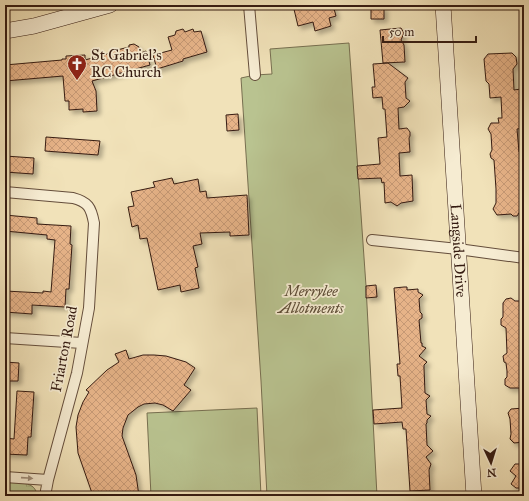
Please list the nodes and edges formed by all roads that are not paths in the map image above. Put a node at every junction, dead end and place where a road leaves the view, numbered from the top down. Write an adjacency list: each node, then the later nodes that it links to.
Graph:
1 (110, 5): 4 (street)
2 (249, 5): 5 (street)
3 (442, 5): 8 (street, Langside Drive)
4 (5, 31)
5 (255, 75)
6 (5, 192): 11 (street, Friarton Road)
7 (372, 240): 8 (street)
8 (458, 249): 9 (street); 15 (street, Langside Drive)
9 (524, 258)
10 (5, 338): 11 (street)
11 (82, 343): 13 (street, Friarton Road)
12 (5, 476): 13 (street, one-way to 13)
13 (48, 480): 14 (street, Friarton Road)
14 (45, 496)
15 (474, 496)

